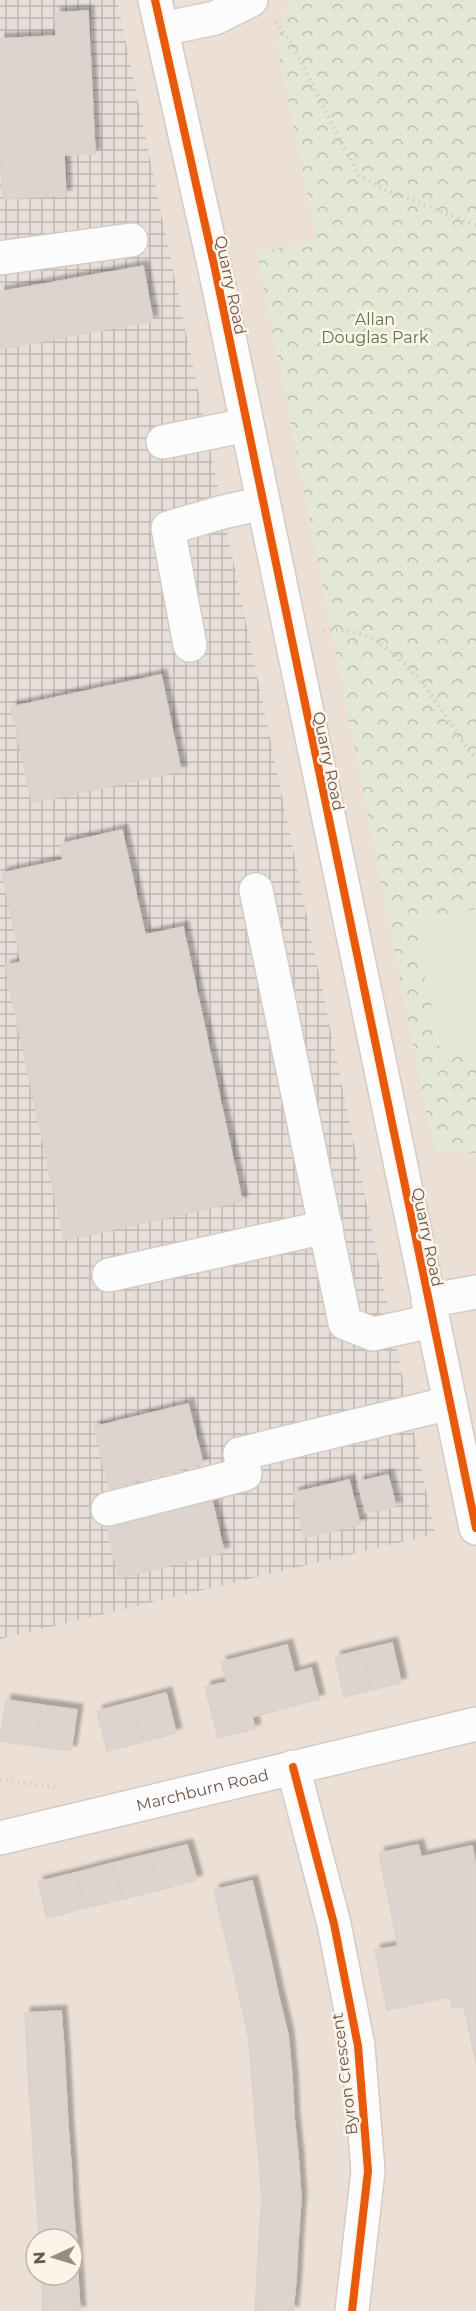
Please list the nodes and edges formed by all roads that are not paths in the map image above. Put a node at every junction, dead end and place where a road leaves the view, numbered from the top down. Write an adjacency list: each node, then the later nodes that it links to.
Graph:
1 (262, 9): 2 (street)
2 (159, 14): 5 (street, Quarry Road)
3 (131, 240): 4 (street)
4 (0, 258)
5 (247, 425): 6 (street); 7 (street, Quarry Road)
6 (162, 442)
7 (263, 503): 8 (street); 13 (street, Quarry Road)
8 (190, 645)
9 (256, 890): 10 (street)
10 (326, 1227): 11 (street); 13 (street)
11 (109, 1275)
12 (476, 1292): 13 (street)
13 (430, 1311): 14 (street, Quarry Road)
14 (450, 1403): 15 (street); 16 (street, Quarry Road)
15 (108, 1509)
16 (476, 1528)
17 (476, 1724): 18 (street, Marchburn Road)
18 (293, 1767): 19 (street, Marchburn Road); 20 (street, Byron Crescent)
19 (0, 1838)
20 (352, 2311)

